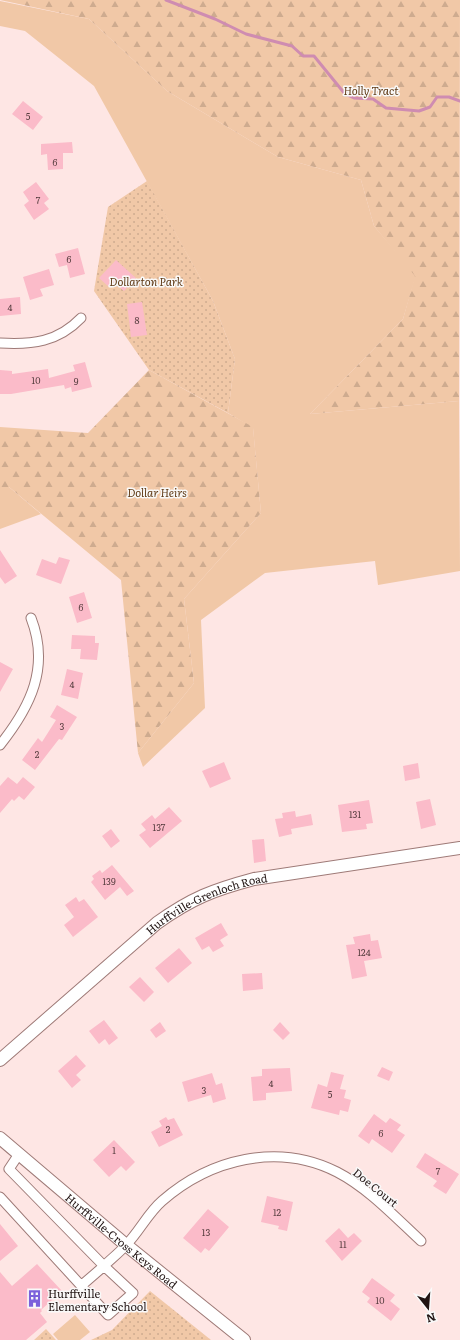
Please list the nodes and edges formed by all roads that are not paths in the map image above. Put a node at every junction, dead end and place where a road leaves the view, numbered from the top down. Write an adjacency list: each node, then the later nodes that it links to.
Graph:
1 (81, 318): 2 (street)
2 (0, 344)
3 (31, 618): 4 (street)
4 (0, 744)
5 (460, 848): 6 (main road, Hurffville-Grenloch Road)
6 (0, 1060)
7 (0, 1138): 8 (main road, Hurffville-Cross Keys Road)
8 (19, 1154): 9 (street); 13 (main road, Hurffville-Cross Keys Road)
9 (9, 1169): 10 (street); 14 (street)
10 (0, 1173)
11 (0, 1197): 15 (street)
12 (421, 1241): 13 (street, Doe Court)
13 (126, 1245): 14 (street, Doe Court); 16 (main road, Hurffville-Cross Keys Road)
14 (104, 1266): 15 (street, Doe Court); 15 (street)
15 (82, 1285)
16 (244, 1340)

